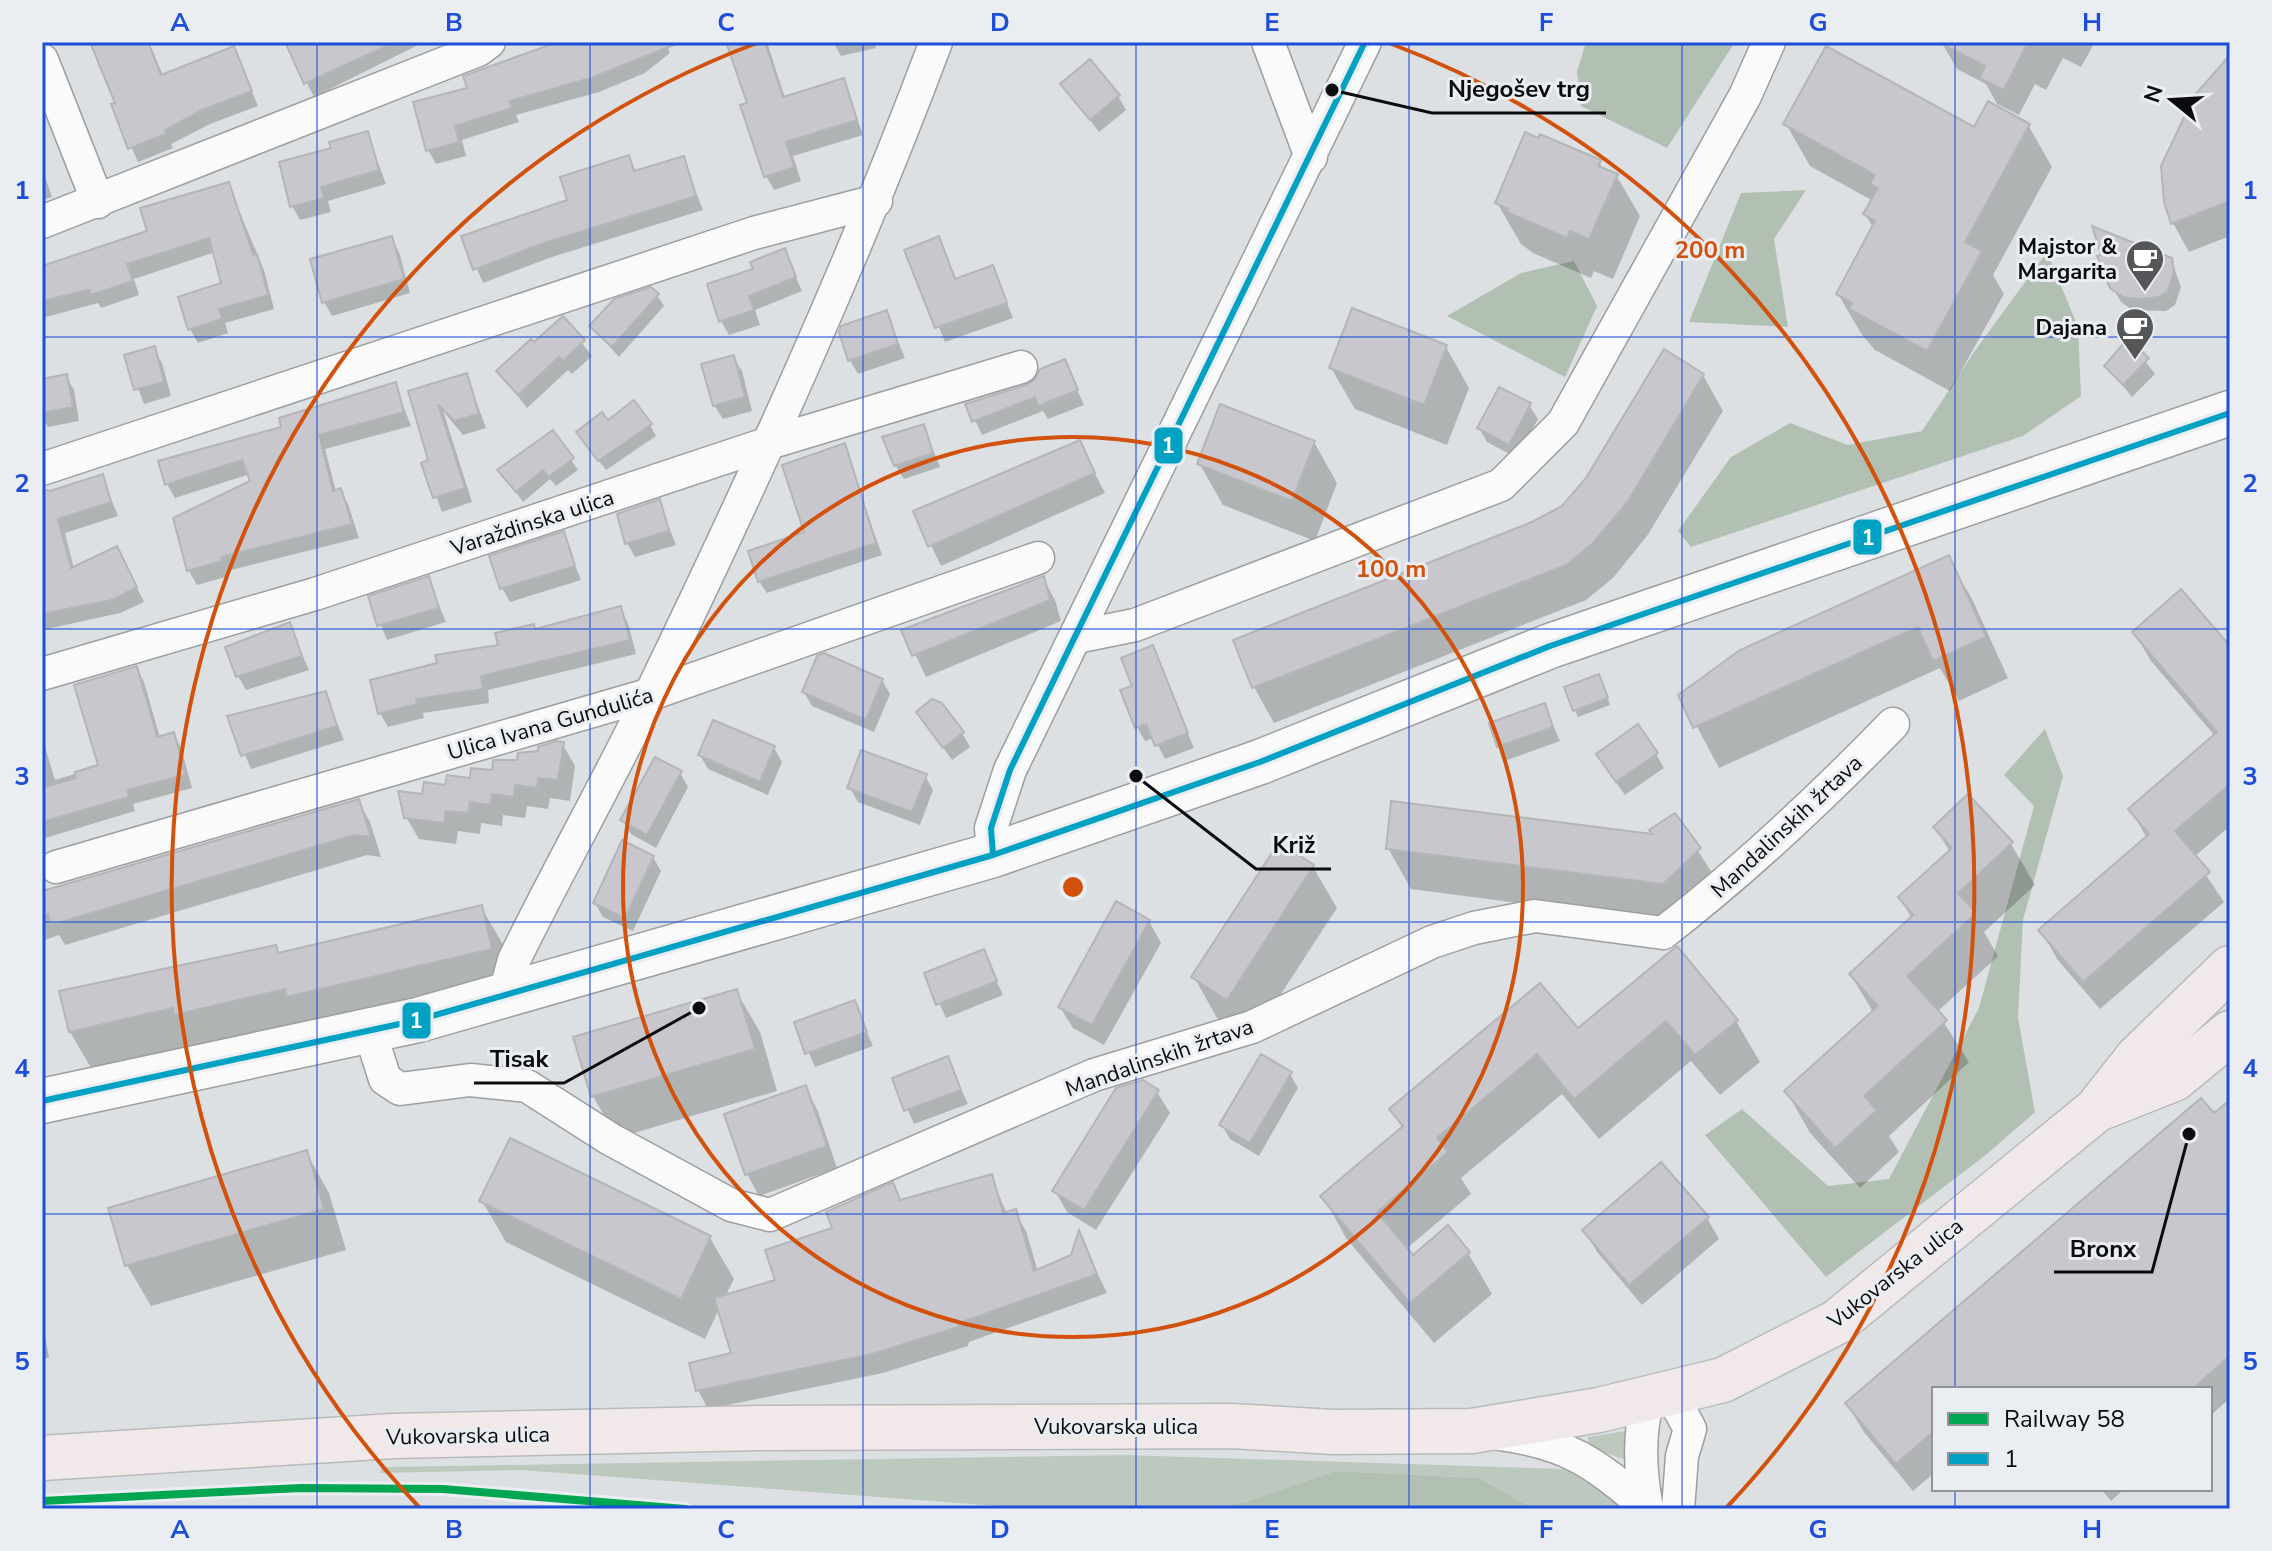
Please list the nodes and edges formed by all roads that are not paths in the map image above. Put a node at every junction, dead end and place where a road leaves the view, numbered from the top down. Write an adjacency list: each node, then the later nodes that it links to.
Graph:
1 (489, 42): 9 (street)
2 (936, 42): 8 (street)
3 (1268, 42): 7 (street)
4 (1365, 42): 7 (street)
5 (1769, 42): 16 (street)
6 (42, 60): 9 (street)
7 (1311, 157): 16 (street)
8 (876, 201): 13 (street); 14 (street)
9 (98, 202): 10 (street)
10 (42, 222)
11 (1021, 367): 13 (street, Varaždinska ulica)
12 (2226, 417): 20 (main road)
13 (769, 443): 17 (street, Varaždinska ulica); 18 (street)
14 (42, 469)
15 (1038, 558): 18 (street, Ulica Ivana Gundulića)
16 (1076, 637): 20 (street)
17 (42, 674)
18 (651, 694): 21 (street, Ulica Ivana Gundulića); 23 (street)
19 (1893, 724): 24 (street, Mandalinskih žrtava)
20 (993, 855): 23 (main road)
21 (56, 867)
22 (2230, 968): 27 (main road, Vukovarska ulica)
23 (504, 997): 24 (main road)
24 (370, 1032): 26 (main road)
25 (2230, 1033): 27 (main road, Vukovarska ulica)
26 (42, 1101)
27 (2096, 1110): 28 (main road, Vukovarska ulica)
28 (1657, 1396): 29 (main road, Vukovarska ulica); 31 (street); 31 (street)
29 (1472, 1431): 30 (main road, Vukovarska ulica); 31 (street)
30 (42, 1458)
31 (1657, 1508)

